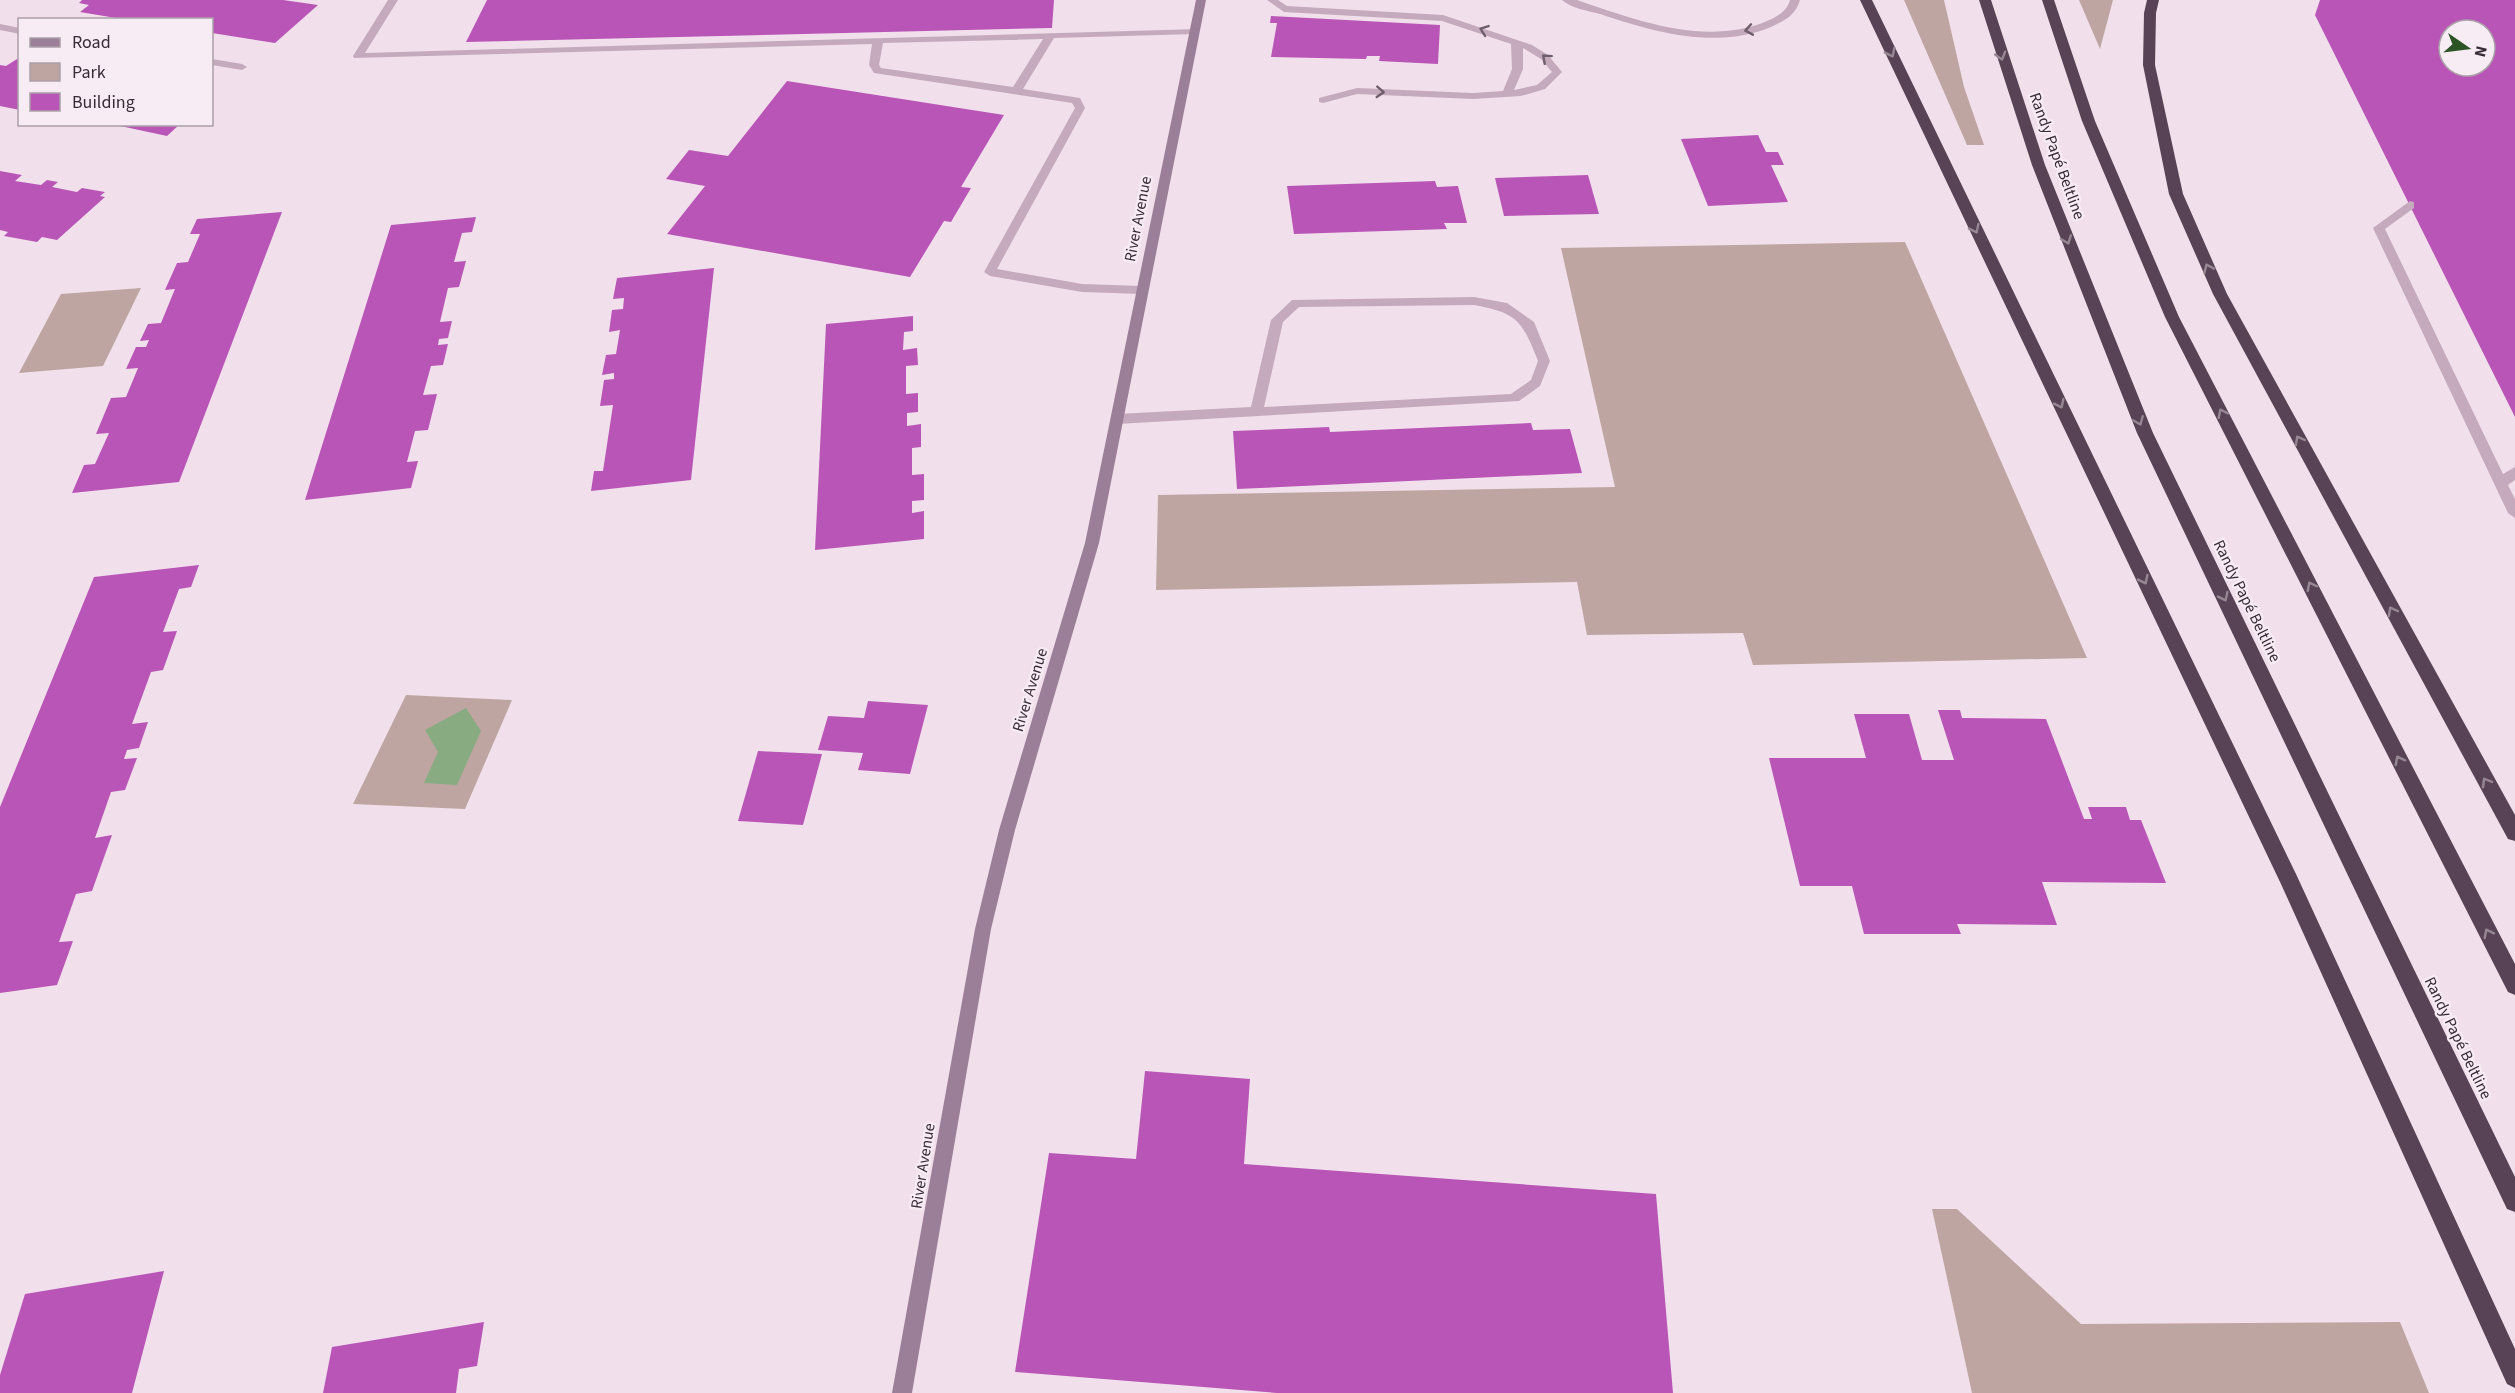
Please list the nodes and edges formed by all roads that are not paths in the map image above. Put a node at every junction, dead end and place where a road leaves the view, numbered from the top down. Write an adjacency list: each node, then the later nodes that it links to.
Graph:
1 (393, 0): 14 (street)
2 (1201, 0): 12 (street, River Avenue)
3 (1272, 0): 15 (street, one-way to 3)
4 (1567, 0): 5 (street, one-way to 4)
5 (1795, 0)
6 (1866, 0): 31 (highway, one-way to 31)
7 (1985, 0): 30 (highway, Randy Papé Beltline, one-way to 30)
8 (2048, 0): 29 (highway, one-way to 8)
9 (2153, 0): 28 (highway, one-way to 9)
10 (0, 27): 11 (street)
11 (18, 30)
12 (1195, 31): 13 (street); 22 (street, River Avenue)
13 (1050, 36): 14 (street); 18 (street)
14 (878, 40): 18 (street)
15 (1516, 42): 19 (street); 19 (street, one-way to 15)
16 (213, 62): 17 (street)
17 (243, 67)
18 (1016, 91): 22 (street)
19 (1506, 94): 20 (street, one-way to 19)
20 (1323, 100)
21 (2410, 205): 26 (street)
22 (1142, 290): 24 (street, River Avenue)
23 (1256, 412): 23 (street); 24 (street)
24 (1117, 419): 32 (street, River Avenue)
25 (2515, 472): 26 (street)
26 (2501, 484): 27 (street)
27 (2515, 513)
28 (2515, 833)
29 (2515, 986)
30 (2515, 1201)
31 (2515, 1376)
32 (902, 1393)

